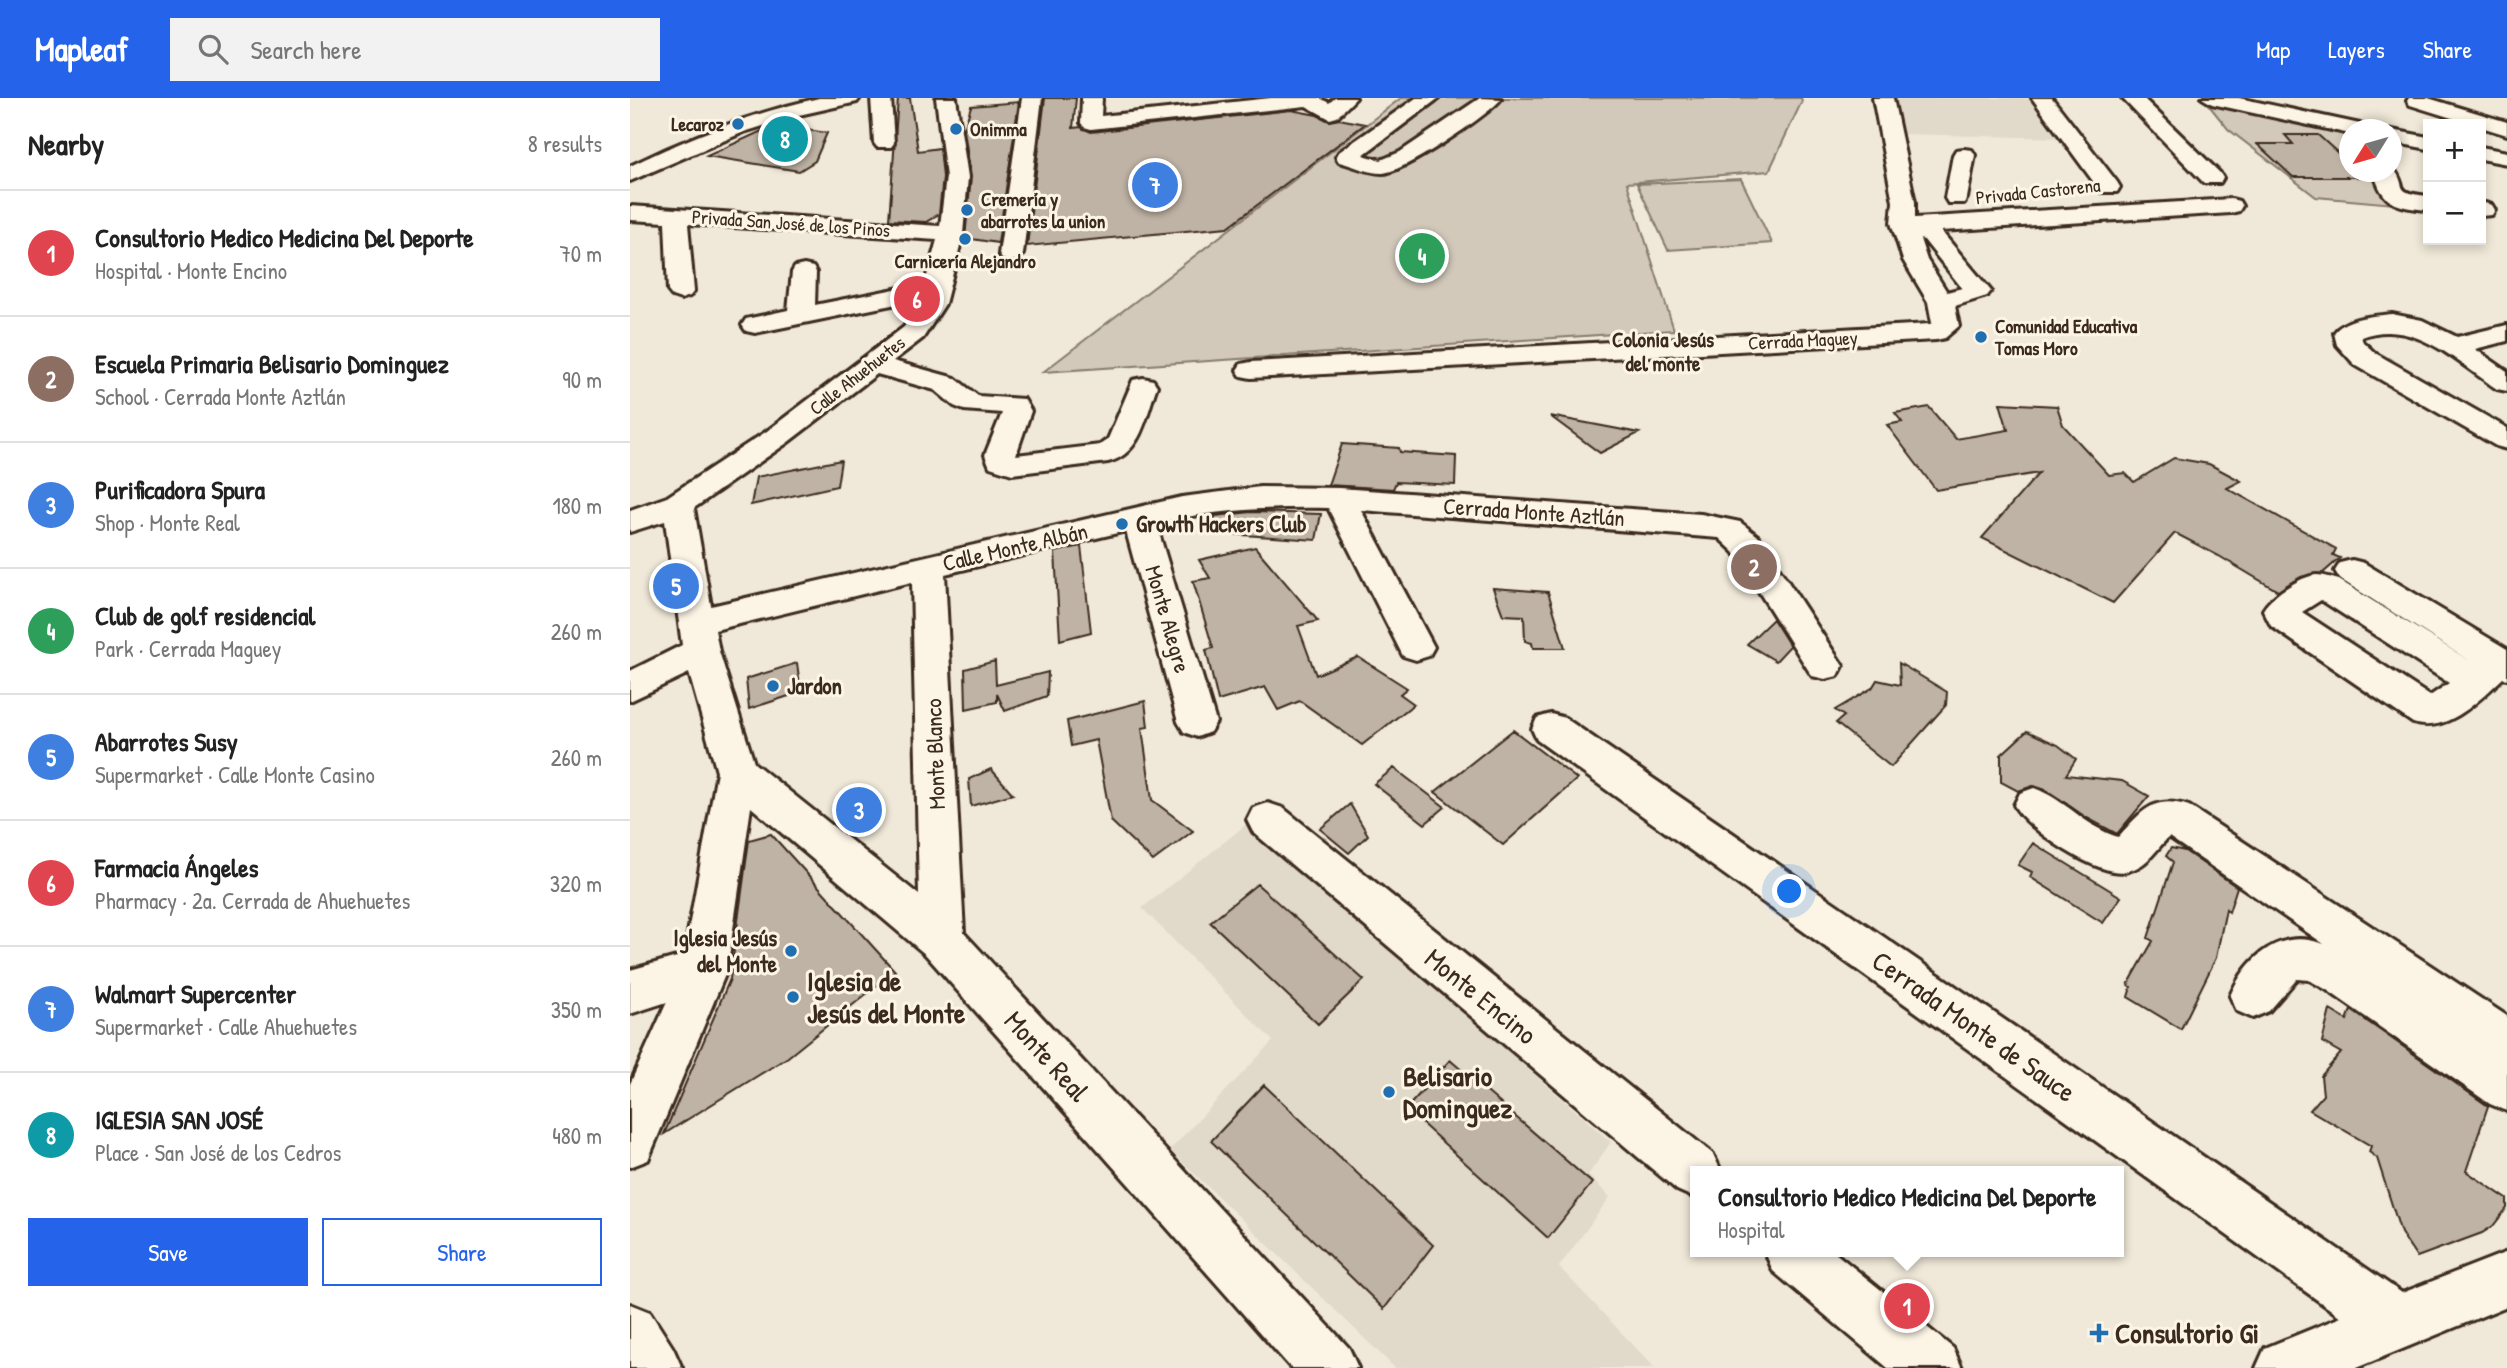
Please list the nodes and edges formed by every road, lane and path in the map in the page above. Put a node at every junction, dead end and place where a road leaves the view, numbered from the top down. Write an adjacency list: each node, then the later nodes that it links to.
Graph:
1 (850, 98): 13 (street)
2 (881, 98): 24 (street)
3 (946, 98): 41 (street, Calle Ahuehuetes)
4 (1091, 98): 17 (street)
5 (1346, 98): 12 (street)
6 (1429, 98): 19 (street)
7 (1495, 98): 21 (street)
8 (1883, 98): 35 (street)
9 (2042, 98): 32 (street, Privada Castorena)
10 (2132, 98): 30 (street)
11 (2212, 98): 18 (street)
12 (1308, 99): 16 (street)
13 (817, 100): 29 (street)
14 (1032, 100): 42 (street)
15 (2417, 101): 20 (street)
16 (1171, 106): 17 (street)
17 (1129, 108)
18 (2339, 125)
19 (1388, 127): 21 (street); 27 (street); 27 (street)
20 (2507, 129)
21 (1445, 132): 27 (street)
22 (2402, 138): 23 (street)
23 (2423, 142)
24 (884, 143)
25 (2486, 154): 28 (street)
26 (1964, 155): 34 (street)
27 (1408, 157)
28 (2507, 158)
29 (632, 172)
30 (2212, 178)
31 (2387, 182): 36 (street)
32 (2083, 190)
33 (1980, 197): 34 (street, Privada Castorena)
34 (1956, 198): 35 (street, Privada Castorena)
35 (1904, 202): 40 (street)
36 (2423, 203)
37 (2231, 206): 40 (street)
38 (630, 213): 39 (street, Privada San José de los Pinos)
39 (676, 216): 41 (street, Privada San José de los Pinos); 45 (street)
40 (1905, 227): 46 (street); 46 (street)
41 (951, 234): 44 (street, Calle Ahuehuetes)
42 (1011, 254)
43 (804, 272): 47 (street)
44 (936, 288): 47 (street); 51 (street, Calle Ahuehuetes)
45 (681, 291)
46 (1941, 302): 52 (street, Cerrada Maguey)
47 (801, 316): 48 (street)
48 (755, 325)
49 (2507, 332): 50 (street)
50 (2454, 346): 53 (street); 55 (street)
51 (872, 364): 54 (street); 57 (street, Calle Ahuehuetes)
52 (1251, 370)
53 (2507, 383)
54 (1143, 386)
55 (2507, 440)
56 (1339, 498): 58 (street, Calle Monte Albán); 63 (street); 64 (street, Cerrada Monte Aztlán)
57 (678, 504): 59 (street, Calle Ahuehuetes); 62 (street)
58 (1138, 517): 60 (street, Calle Monte Albán); 67 (street, Monte Alegre)
59 (630, 522)
60 (928, 567): 62 (street, Calle Monte Albán); 72 (street, Monte Blanco)
61 (2352, 571): 65 (street)
62 (698, 636): 66 (street, Calle Monte Albán); 69 (street)
63 (1416, 647)
64 (1825, 666)
65 (2493, 670): 65 (street)
66 (630, 687)
67 (1197, 722)
68 (1551, 729): 82 (street, Cerrada Monte de Sauce)
69 (737, 772): 72 (street, Monte Real); 73 (street)
70 (2034, 805): 76 (street)
71 (1268, 820): 79 (street, Monte Encino)
72 (942, 941): 85 (street, Monte Real)
73 (704, 970): 74 (street); 78 (street)
74 (630, 992)
75 (2253, 996): 77 (street)
76 (2507, 1043)
77 (2507, 1087)
78 (630, 1142)
79 (1690, 1168)
80 (1798, 1257): 86 (street)
81 (2507, 1279): 82 (street)
82 (2397, 1323): 87 (street)
83 (630, 1332): 84 (street)
84 (653, 1368)
85 (1329, 1368)
86 (1933, 1368)
87 (2285, 1368)

